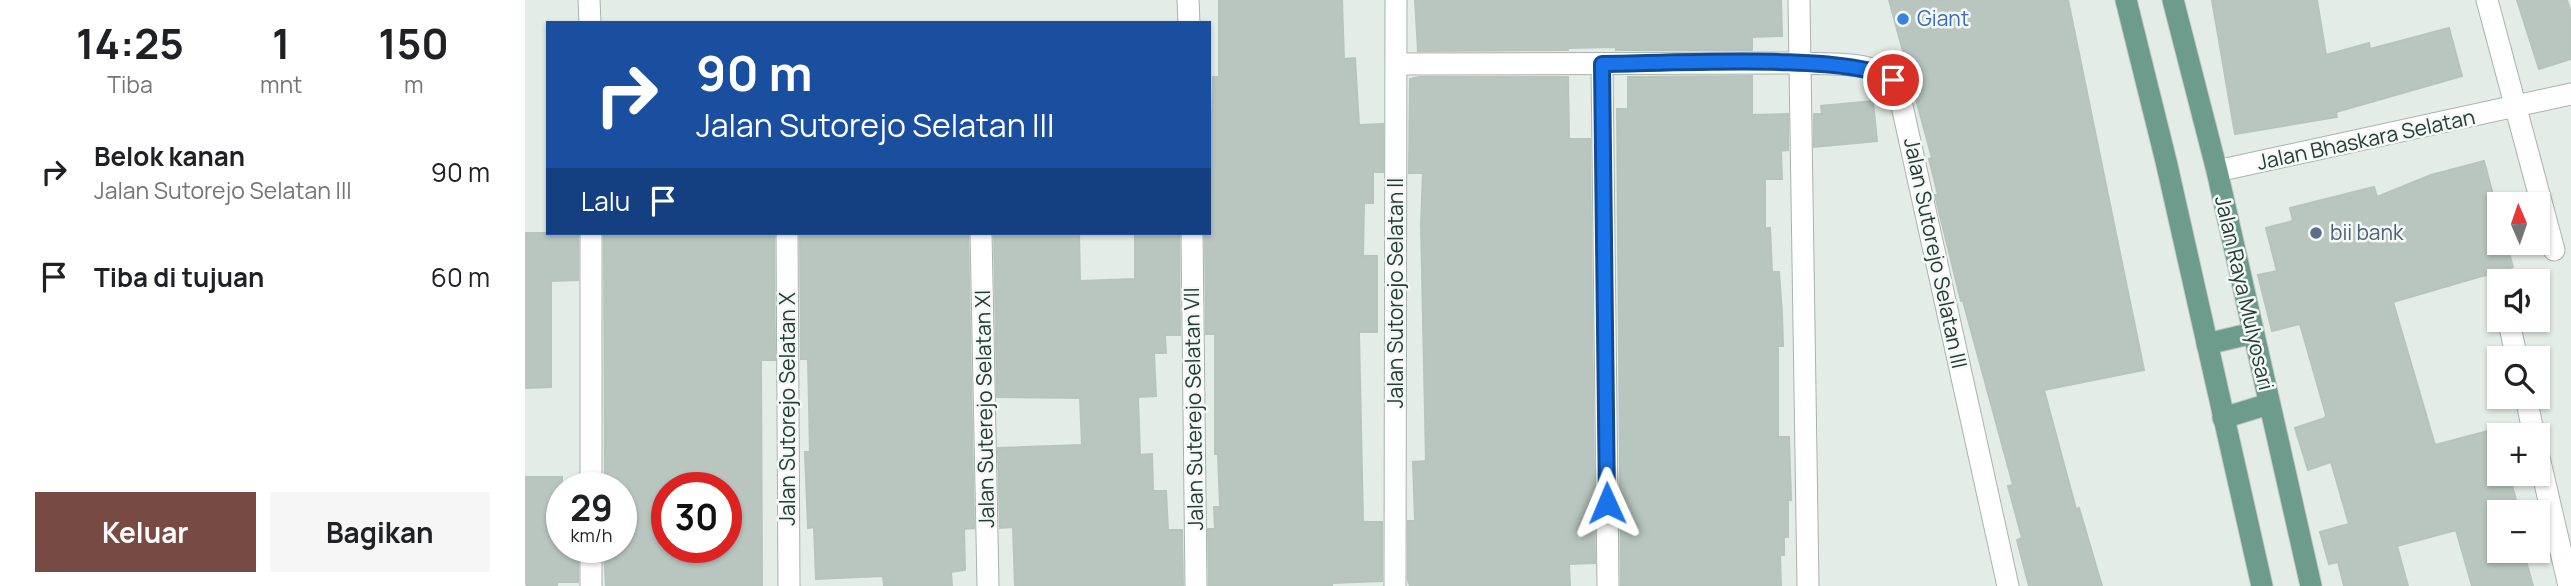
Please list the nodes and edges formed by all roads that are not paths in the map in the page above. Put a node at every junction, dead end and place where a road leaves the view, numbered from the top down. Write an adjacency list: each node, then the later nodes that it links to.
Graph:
1 (589, 0): 8 (street)
2 (1188, 0): 9 (street)
3 (1396, 0): 11 (street, Jalan Sutorejo Selatan II)
4 (1799, 0): 10 (street)
5 (2126, 0): 22 (main road)
6 (2173, 0): 15 (main road, Jalan Raya Mulyosari)
7 (2487, 0): 14 (street)
8 (590, 21)
9 (1189, 21)
10 (1800, 63): 12 (street, Jalan Sutorejo Selatan III); 34 (street); 35 (street, Jalan Sutorejo Selatan III)
11 (1397, 64): 12 (street, Jalan Sutorejo Selatan III); 32 (street, Jalan Sutorejo Selatan II)
12 (1602, 64): 33 (street)
13 (2571, 94): 14 (street, Jalan Bhaskara Selatan)
14 (2515, 108): 15 (street, Jalan Bhaskara Selatan); 20 (street)
15 (2217, 172): 21 (main road, Jalan Raya Mulyosari)
16 (591, 235): 25 (street)
17 (787, 235): 29 (street, Jalan Sutorejo Selatan X)
18 (981, 235): 30 (street, Jalan Suterejo Selatan XI)
19 (1192, 235): 31 (street, Jalan Suterejo Selatan VII)
20 (2554, 250)
21 (2253, 333): 22 (main road); 23 (main road, Jalan Raya Mulyosari)
22 (2207, 344): 24 (main road)
23 (2269, 404): 24 (main road); 37 (main road, Jalan Raya Mulyosari)
24 (2223, 418): 36 (main road)
25 (591, 472)
26 (2546, 486): 38 (street)
27 (591, 563): 28 (street)
28 (591, 586)
29 (789, 586)
30 (988, 586)
31 (1196, 586)
32 (1395, 586)
33 (1608, 586)
34 (1808, 586)
35 (2008, 586)
36 (2262, 586)
37 (2311, 586)
38 (2569, 586)

